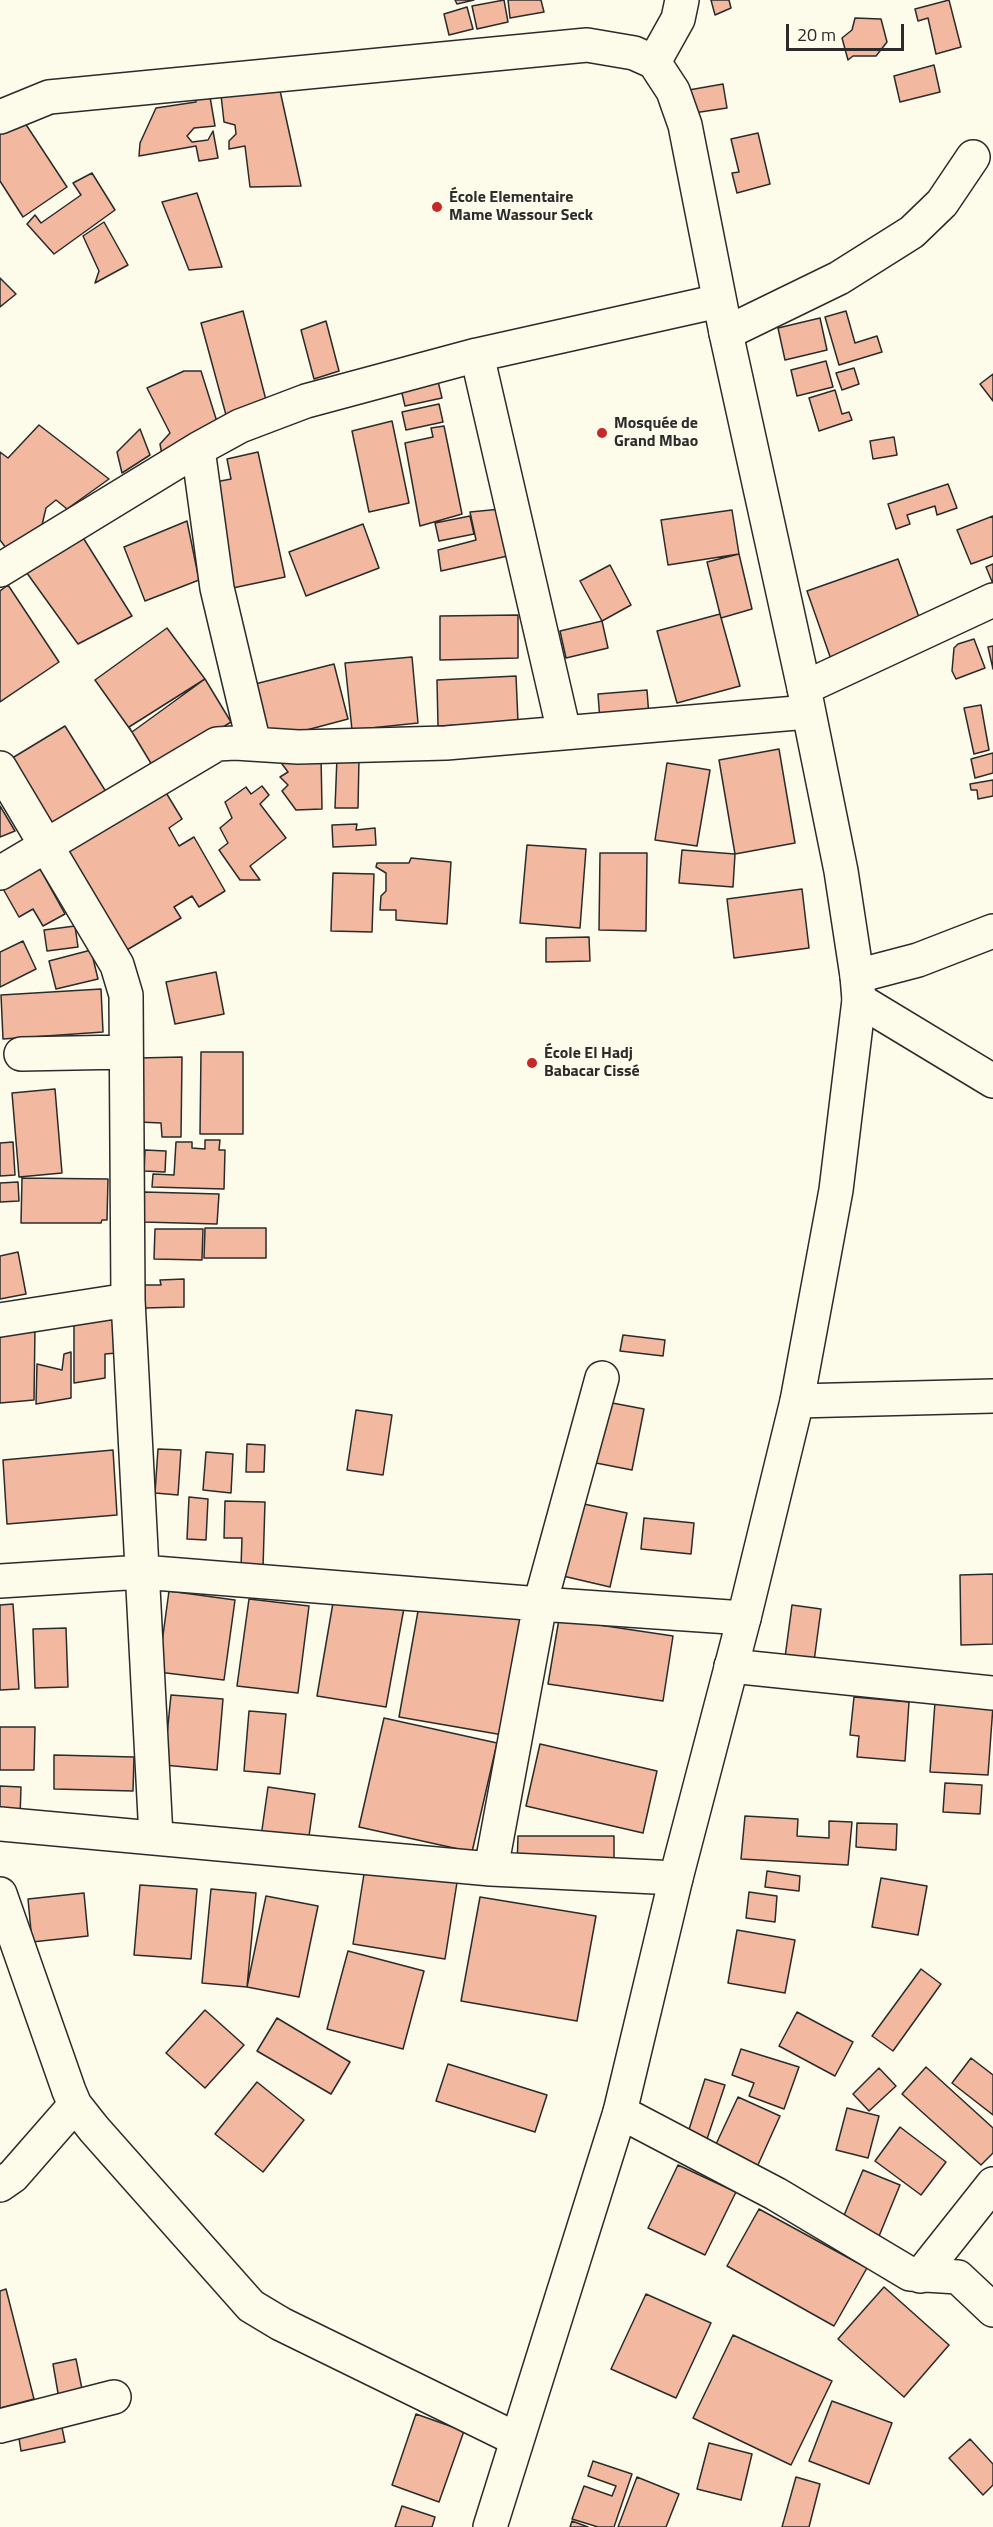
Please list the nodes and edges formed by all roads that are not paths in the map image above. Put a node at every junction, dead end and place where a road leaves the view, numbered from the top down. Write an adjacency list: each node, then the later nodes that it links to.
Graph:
1 (681, 0): 2 (street)
2 (654, 62): 3 (street); 5 (street)
3 (0, 117)
4 (973, 157): 6 (street)
5 (719, 301): 6 (street); 7 (street)
6 (726, 333): 11 (street)
7 (477, 355): 8 (street); 12 (street)
8 (198, 448): 9 (street); 13 (street)
9 (0, 570)
10 (993, 600): 11 (street)
11 (806, 700): 12 (street); 18 (street)
12 (564, 732): 13 (street)
13 (254, 744): 15 (street)
14 (0, 768): 15 (street)
15 (46, 845): 16 (street); 19 (street)
16 (0, 873)
17 (993, 931): 18 (street)
18 (858, 988): 21 (street); 26 (street)
19 (126, 1052): 20 (street); 22 (street)
20 (21, 1054)
21 (993, 1082)
22 (128, 1300): 23 (street); 27 (street)
23 (0, 1320)
24 (602, 1378): 29 (street)
25 (993, 1396): 26 (street)
26 (797, 1401): 30 (street)
27 (142, 1572): 28 (street); 29 (street); 34 (street)
28 (0, 1581)
29 (540, 1604): 30 (street); 35 (street)
30 (744, 1618): 31 (street)
31 (731, 1666): 32 (street); 36 (street)
32 (993, 1693)
33 (0, 1824): 34 (street)
34 (156, 1837): 35 (street)
35 (491, 1869): 36 (street)
36 (676, 1878): 39 (street)
37 (0, 1894): 38 (street)
38 (75, 2105): 41 (street); 46 (street)
39 (620, 2112): 42 (street); 46 (street)
40 (993, 2184): 42 (street)
41 (0, 2185)
42 (920, 2276): 43 (street)
43 (993, 2310)
44 (114, 2397): 45 (street)
45 (0, 2426)
46 (516, 2439): 47 (street)
47 (490, 2527)

